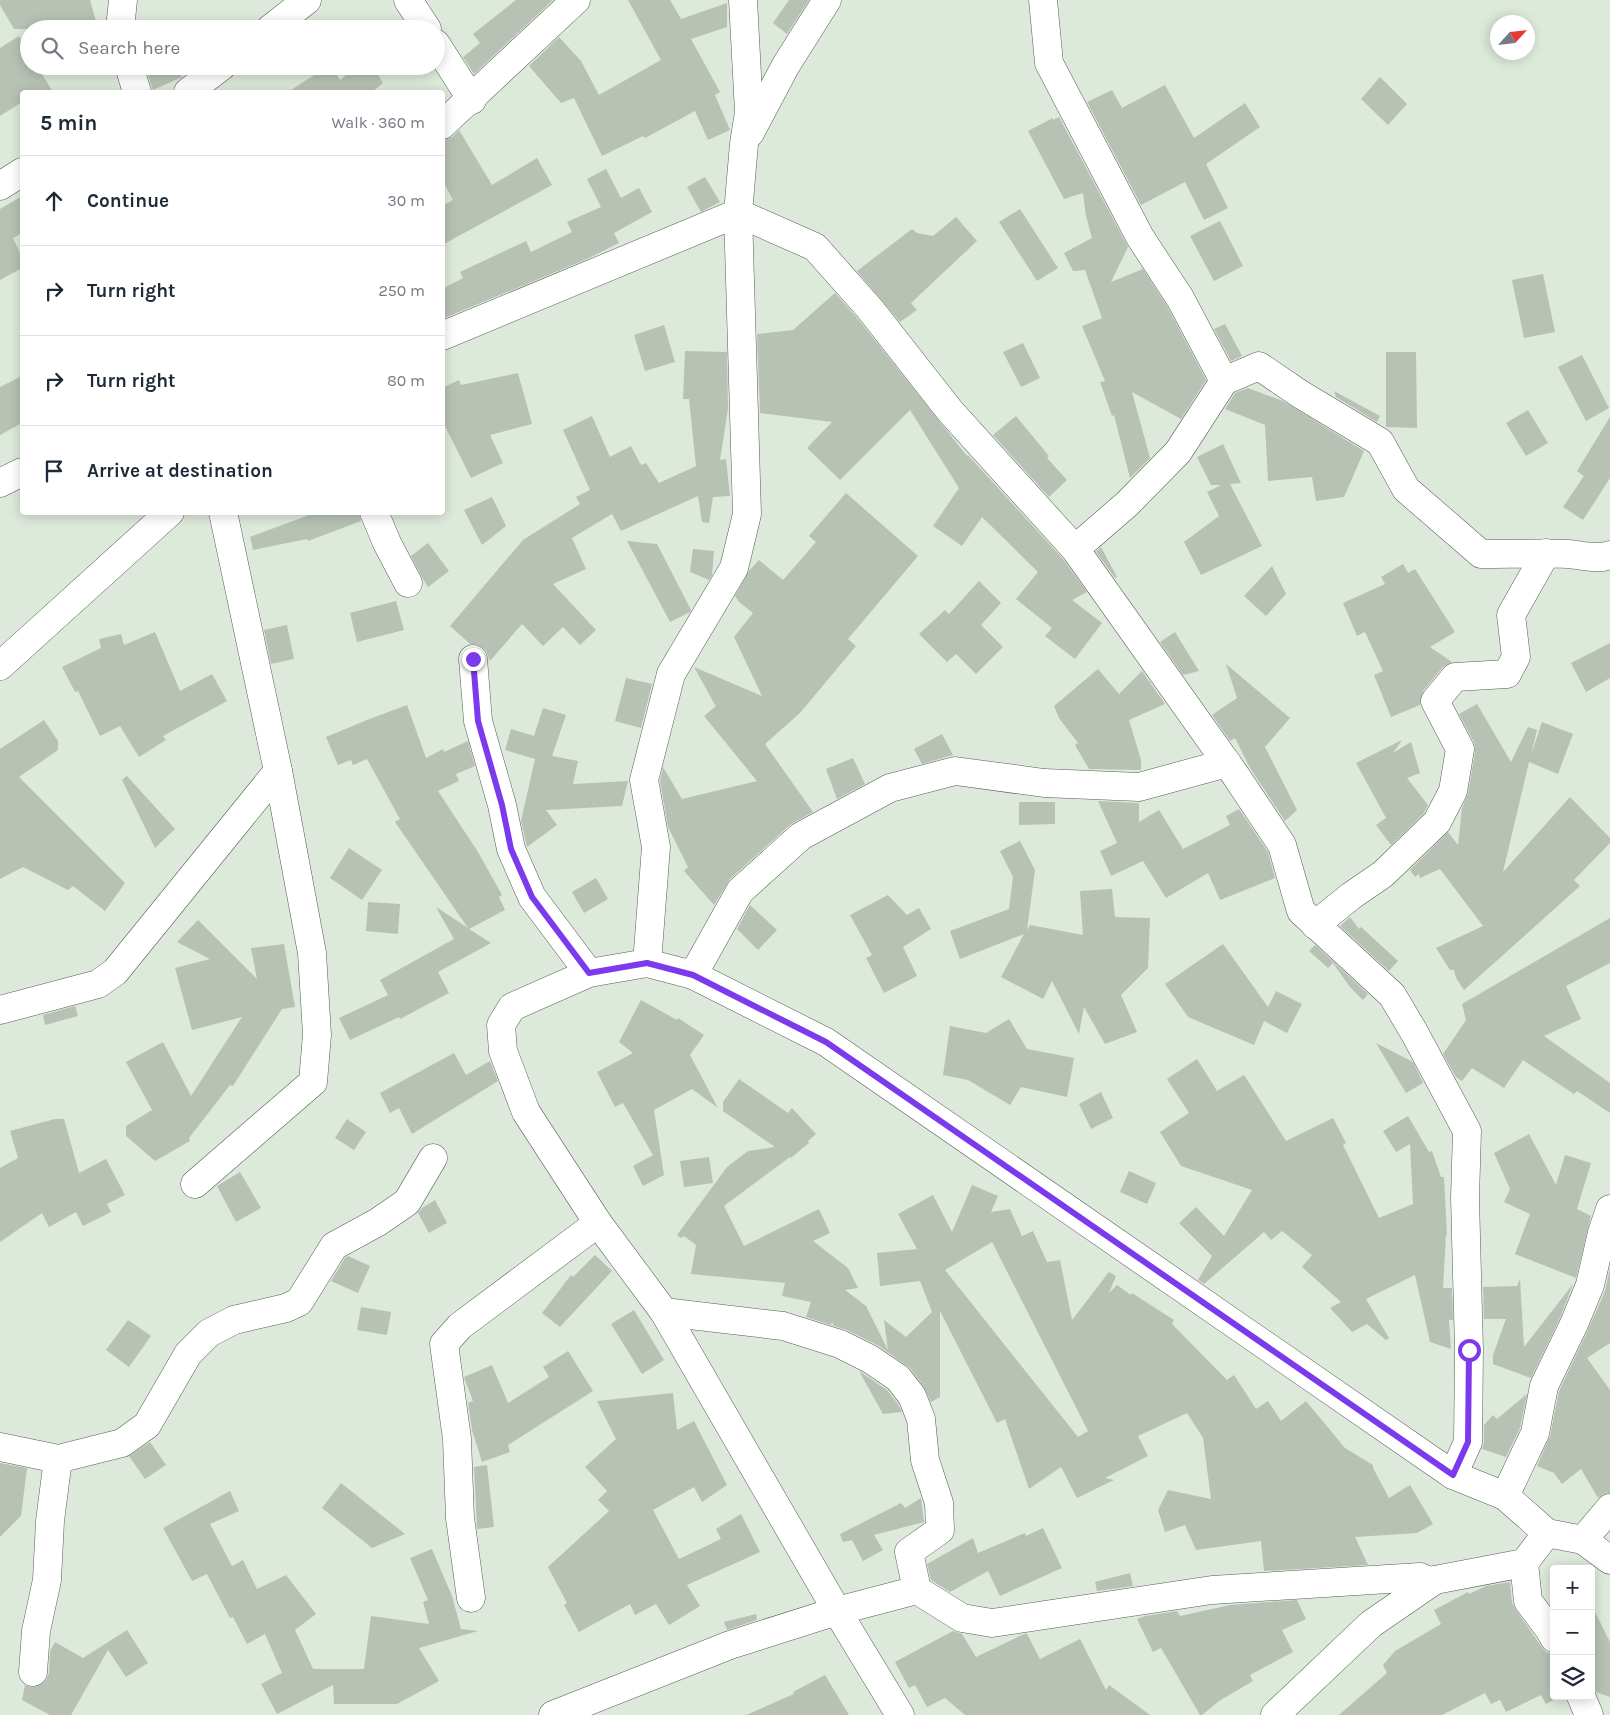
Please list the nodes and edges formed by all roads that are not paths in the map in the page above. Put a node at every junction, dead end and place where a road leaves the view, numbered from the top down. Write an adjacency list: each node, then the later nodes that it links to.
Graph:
1 (123, 0): 8 (street)
2 (307, 0): 9 (street)
3 (408, 0): 10 (street)
4 (576, 0): 16 (street)
5 (743, 0): 18 (street)
6 (827, 0): 18 (street)
7 (1043, 0): 23 (street)
8 (121, 20)
9 (281, 20)
10 (421, 20)
11 (445, 58): 16 (street)
12 (132, 75): 14 (street)
13 (210, 75): 15 (street)
14 (136, 90)
15 (191, 90)
16 (472, 100): 17 (street)
17 (445, 122)
18 (744, 144): 21 (street)
19 (20, 173): 20 (street)
20 (0, 186)
21 (738, 213): 22 (street); 29 (street); 38 (street)
22 (445, 335)
23 (1224, 381): 29 (street); 30 (street)
24 (20, 473): 25 (street)
25 (0, 483)
26 (167, 515): 34 (street)
27 (224, 515): 36 (street)
28 (375, 515): 32 (street)
29 (1075, 549): 35 (street)
30 (1546, 553): 31 (street); 37 (street)
31 (1610, 555)
32 (408, 583)
33 (473, 659): 39 (street)
34 (0, 666)
35 (1227, 763): 37 (street); 40 (street)
36 (278, 771): 41 (street); 43 (street)
37 (1315, 924): 49 (street)
38 (647, 963): 39 (street); 40 (street)
39 (589, 973): 45 (street)
40 (693, 975): 49 (street)
41 (0, 1010)
42 (433, 1158): 48 (street)
43 (195, 1184)
44 (1610, 1209): 50 (street)
45 (598, 1223): 46 (street); 58 (street)
46 (664, 1312): 57 (street); 59 (street)
47 (0, 1447): 48 (street)
48 (58, 1459): 61 (street)
49 (1453, 1475): 50 (street)
50 (1505, 1496): 52 (street)
51 (1610, 1508): 53 (street)
52 (1547, 1533): 53 (street); 55 (street)
53 (1583, 1540): 54 (street)
54 (1610, 1560)
55 (1524, 1563): 56 (street); 60 (street)
56 (1434, 1580): 57 (street); 65 (street)
57 (917, 1590): 59 (street)
58 (471, 1598)
59 (837, 1610): 63 (street); 64 (street)
60 (1550, 1629)
61 (33, 1672)
62 (1582, 1700): 66 (street)
63 (553, 1715)
64 (900, 1715)
65 (1275, 1715)
66 (1589, 1715)

